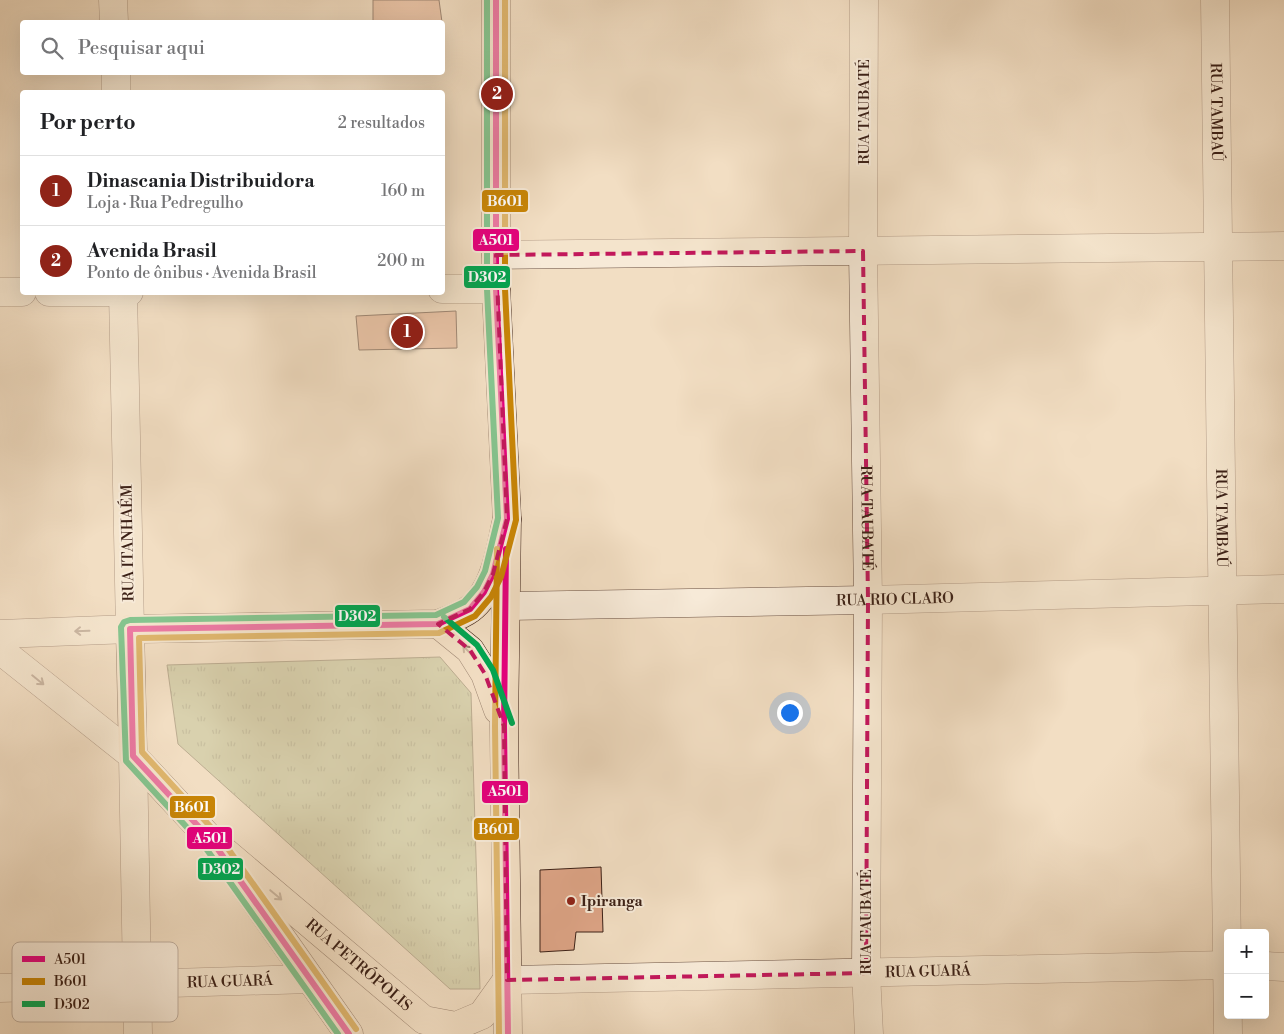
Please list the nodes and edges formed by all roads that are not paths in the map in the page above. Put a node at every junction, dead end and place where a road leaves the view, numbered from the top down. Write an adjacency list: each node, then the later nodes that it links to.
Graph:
1 (113, 0): 5 (street)
2 (496, 0): 11 (main road)
3 (864, 0): 10 (street, RUA TAUBATÉ)
4 (1215, 0): 8 (street, RUA TAMBAÚ)
5 (114, 20)
6 (116, 75): 7 (street)
7 (116, 90)
8 (1218, 246): 9 (street); 10 (street); 19 (street, RUA TAMBAÚ)
9 (1284, 246)
10 (863, 251): 11 (street); 20 (street, RUA TAUBATÉ)
11 (496, 256): 13 (main road)
12 (445, 289): 13 (street)
13 (496, 289): 17 (main road)
14 (0, 292): 15 (street)
15 (20, 292)
16 (123, 295): 23 (street, RUA ITANHAÉM)
17 (507, 519): 21 (main road); 22 (main road)
18 (1284, 589): 19 (street, RUA RIO CLARO)
19 (1224, 592): 20 (street, RUA RIO CLARO); 29 (street, RUA TAMBAÚ)
20 (868, 600): 21 (street, RUA RIO CLARO); 34 (street, RUA TAUBATÉ)
21 (506, 606): 26 (main road)
22 (438, 624): 23 (main road); 26 (main road, one-way to 22)
23 (130, 629): 24 (street, one-way to 24); 27 (main road, RUA ITANHAÉM)
24 (0, 634)
25 (0, 650): 27 (street, RUA PETRÓPOLIS, one-way to 27)
26 (504, 726): 37 (main road)
27 (133, 756): 28 (main road, RUA PETRÓPOLIS); 30 (street, RUA ITANHAÉM)
28 (212, 840): 36 (main road, RUA PETRÓPOLIS); 37 (main road, RUA PETRÓPOLIS, one-way to 37)
29 (1227, 929)
30 (135, 942)
31 (1224, 965): 34 (street, RUA GUARÁ)
32 (1269, 966): 33 (street)
33 (1284, 967)
34 (866, 973): 37 (street, RUA GUARÁ); 41 (street, RUA TAUBATÉ)
35 (1227, 974): 42 (street, RUA TAMBAÚ)
36 (310, 979): 38 (street, RUA GUARÁ); 39 (main road, RUA PETRÓPOLIS)
37 (507, 980): 40 (main road)
38 (178, 984)
39 (349, 1034)
40 (508, 1034)
41 (870, 1034)
42 (1228, 1034)

